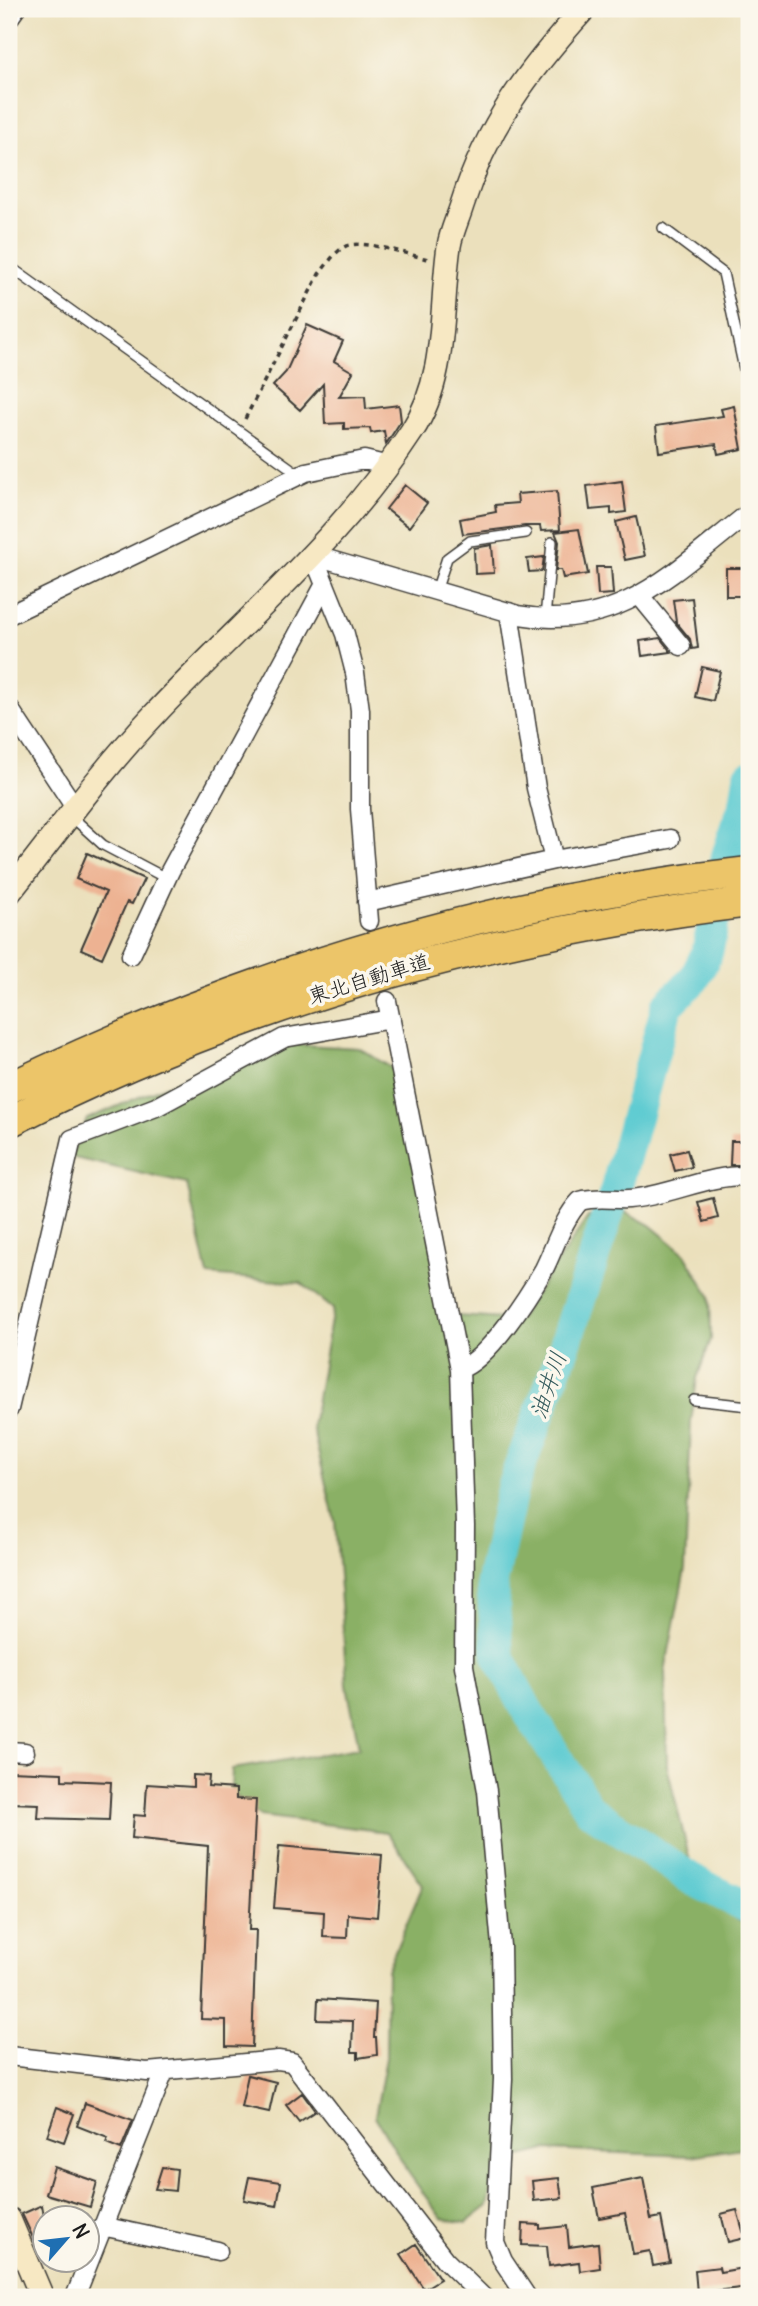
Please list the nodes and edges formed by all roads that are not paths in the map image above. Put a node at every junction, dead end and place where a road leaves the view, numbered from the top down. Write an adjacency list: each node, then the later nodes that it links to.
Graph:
1 (21, 9): 3 (lane)
2 (584, 9): 7 (street)
3 (9, 26)
4 (663, 228): 6 (lane)
5 (9, 266): 8 (lane)
6 (749, 407)
7 (388, 466): 8 (street); 12 (street)
8 (300, 475): 17 (street)
9 (749, 513): 15 (street)
10 (526, 533): 14 (lane)
11 (552, 542): 18 (lane)
12 (313, 555): 13 (street); 14 (street); 21 (street)
13 (325, 584): 24 (street); 27 (street)
14 (435, 592): 16 (street)
15 (640, 596): 18 (street); 19 (street)
16 (509, 612): 18 (street); 23 (street)
17 (9, 615)
18 (545, 619)
19 (681, 646)
20 (9, 708): 21 (street)
21 (73, 812): 24 (lane); 26 (street)
22 (670, 839): 23 (street)
23 (554, 860): 27 (street)
24 (170, 871): 30 (street)
25 (749, 872): 33 (highway, 東北自動車道)
26 (9, 892)
27 (367, 902): 29 (street)
28 (749, 902): 34 (highway, 東北自動車道)
29 (369, 921)
30 (131, 955)
31 (387, 1001): 32 (street)
32 (391, 1019): 36 (street); 39 (street)
33 (9, 1088)
34 (9, 1122)
35 (749, 1176): 36 (street)
36 (460, 1369): 49 (street)
37 (694, 1400): 38 (lane)
38 (749, 1406)
39 (9, 1409)
40 (9, 2056): 41 (street)
41 (164, 2071): 43 (street); 48 (street)
42 (9, 2219): 46 (street)
43 (102, 2226): 44 (street)
44 (218, 2251)
45 (84, 2274): 47 (street)
46 (42, 2297)
47 (75, 2297)
48 (483, 2297)
49 (527, 2297)

